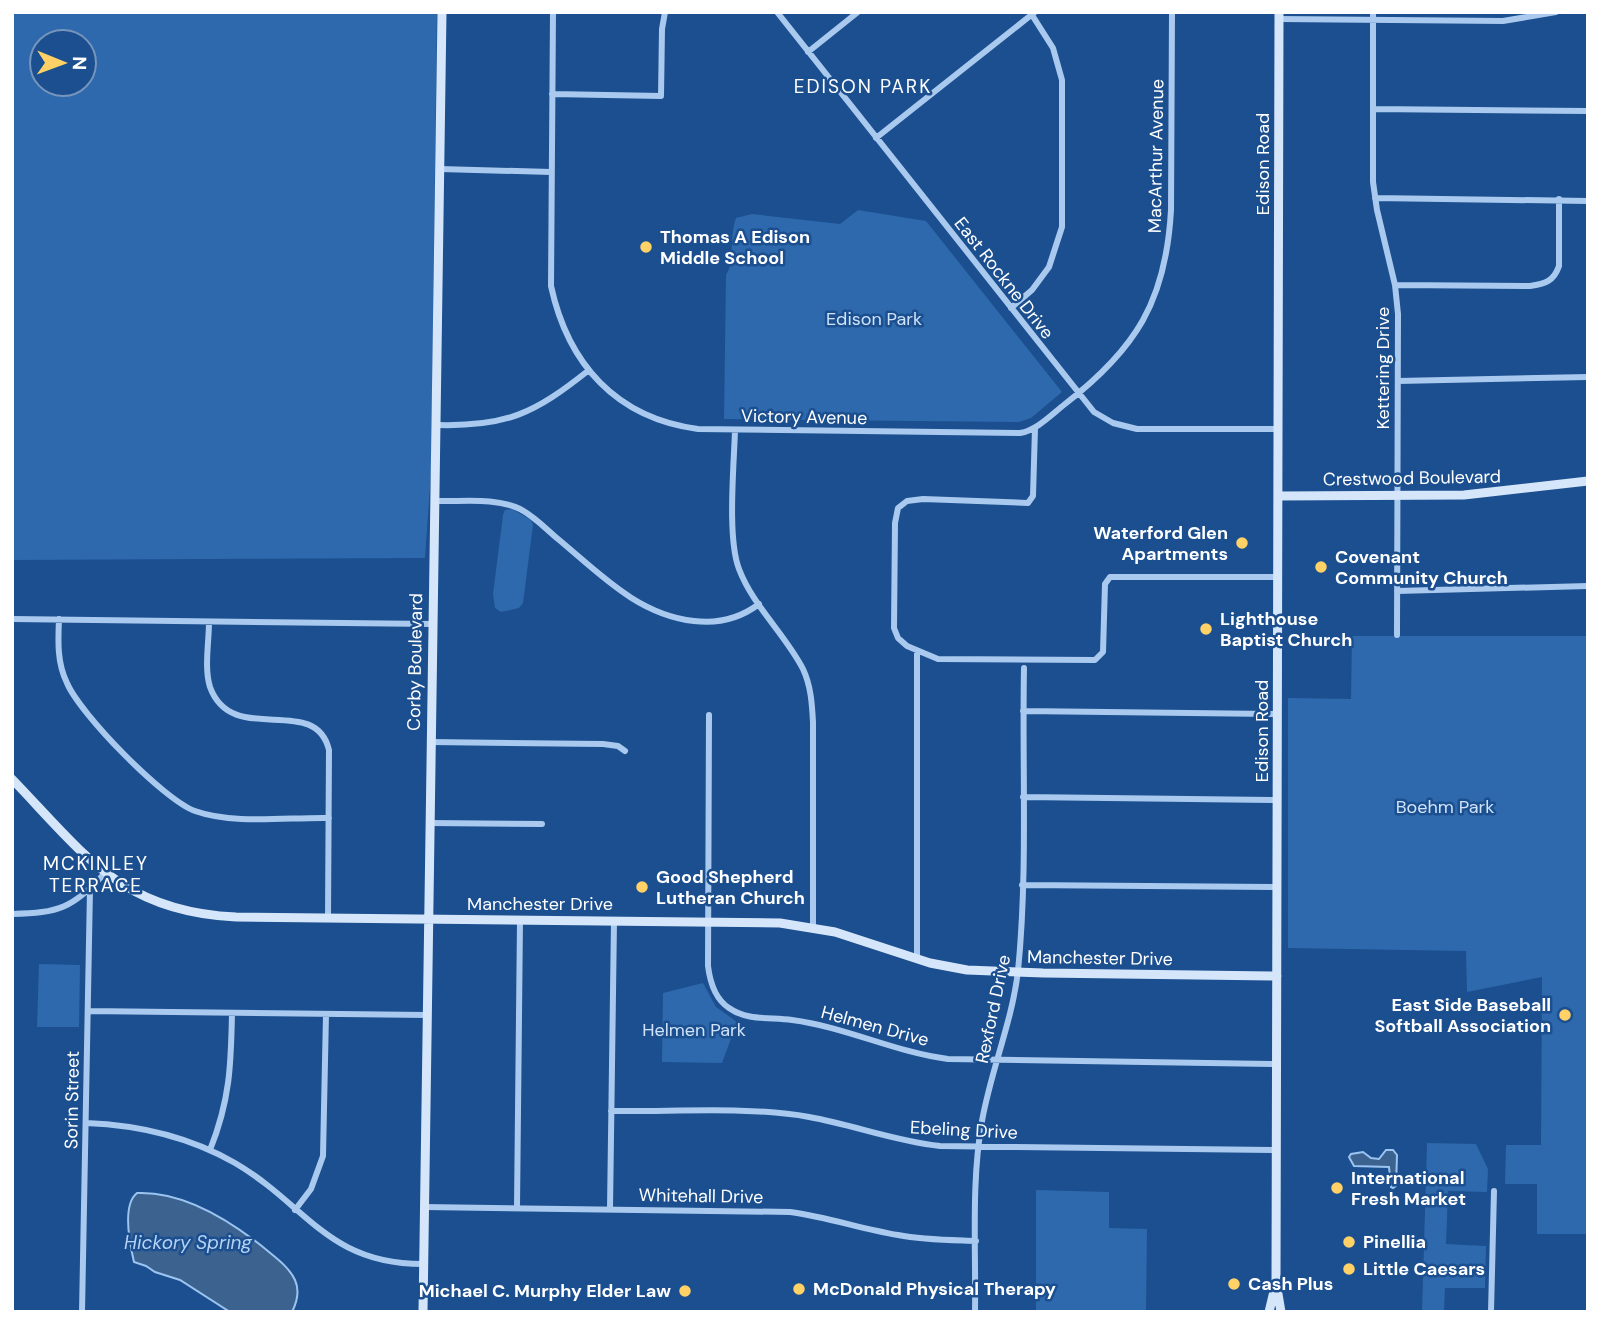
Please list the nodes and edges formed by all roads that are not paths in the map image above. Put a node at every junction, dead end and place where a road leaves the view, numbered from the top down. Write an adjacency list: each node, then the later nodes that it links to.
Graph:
1 (442, 12): 18 (street, Corby Boulevard)
2 (553, 12): 14 (street, Victory Avenue)
3 (665, 12): 14 (street)
4 (776, 12): 13 (street, East Rockne Drive)
5 (858, 12): 13 (street)
6 (1172, 12): 28 (street, MacArthur Avenue)
7 (1459, 12): 12 (street)
8 (1556, 12): 12 (street)
9 (1034, 14): 17 (street); 24 (street)
10 (1279, 16): 11 (street); 31 (street, Edison Road)
11 (1373, 16): 12 (street); 15 (street, Kettering Drive)
12 (1459, 20)
13 (808, 52): 17 (street, East Rockne Drive)
14 (552, 94): 19 (street, Victory Avenue)
15 (1373, 109): 16 (street); 20 (street, Kettering Drive)
16 (1588, 111)
17 (876, 138): 24 (street, East Rockne Drive)
18 (440, 169): 19 (street); 29 (street, Corby Boulevard)
19 (551, 172): 25 (street, Victory Avenue)
20 (1375, 198): 21 (street); 23 (street, Kettering Drive)
21 (1559, 200): 22 (street); 23 (street)
22 (1588, 201)
23 (1395, 285): 27 (street, Kettering Drive)
24 (1011, 308): 28 (street, East Rockne Drive)
25 (589, 370): 29 (street); 32 (street, Victory Avenue)
26 (1588, 377): 27 (street)
27 (1398, 381): 35 (street, Kettering Drive)
28 (1078, 394): 30 (street, MacArthur Avenue); 31 (street, East Rockne Drive)
29 (437, 425): 36 (street, Corby Boulevard)
30 (1035, 428): 32 (street, Victory Avenue); 46 (street)
31 (1278, 429): 34 (street, Edison Road)
32 (735, 430): 40 (street)
33 (1588, 481): 35 (street, Crestwood Boulevard)
34 (1278, 496): 35 (street, Crestwood Boulevard); 37 (street, Edison Road)
35 (1397, 496): 39 (street, Kettering Drive)
36 (435, 501): 40 (street); 44 (street, Corby Boulevard)
37 (1278, 577): 46 (street); 49 (street, Edison Road)
38 (1588, 586): 39 (street)
39 (1397, 590): 45 (street, Kettering Drive)
40 (759, 604): 69 (street)
41 (12, 619): 42 (street)
42 (59, 620): 43 (street); 56 (street)
43 (209, 622): 44 (street); 56 (street)
44 (432, 624): 51 (street, Corby Boulevard)
45 (1397, 635)
46 (917, 651): 70 (street)
47 (1024, 668): 48 (street, Rexford Drive)
48 (1023, 710): 49 (street); 54 (street, Rexford Drive)
49 (1278, 714): 55 (street, Edison Road)
50 (709, 715): 68 (street, Helmen Drive)
51 (430, 742): 52 (street); 57 (street, Corby Boulevard)
52 (625, 751)
53 (12, 779): 59 (street, Manchester Drive)
54 (1023, 797): 55 (street); 60 (street, Rexford Drive)
55 (1278, 800): 61 (street, Edison Road)
56 (329, 818): 64 (street)
57 (429, 823): 58 (street); 65 (street, Corby Boulevard)
58 (542, 824)
59 (105, 873): 62 (street); 64 (street, Manchester Drive)
60 (1022, 885): 61 (street); 71 (street, Rexford Drive)
61 (1277, 887): 72 (street, Edison Road)
62 (90, 889): 63 (street); 73 (street, Sorin Street)
63 (12, 914)
64 (328, 918): 65 (street, Manchester Drive)
65 (428, 919): 66 (street, Manchester Drive); 76 (street, Corby Boulevard)
66 (520, 920): 67 (street, Manchester Drive); 86 (street)
67 (614, 921): 68 (street, Manchester Drive); 79 (street)
68 (709, 921): 69 (street, Manchester Drive); 77 (street, Helmen Drive)
69 (813, 927): 70 (street, Manchester Drive)
70 (917, 959): 71 (street, Manchester Drive)
71 (1018, 973): 72 (street, Manchester Drive); 77 (street, Rexford Drive)
72 (1277, 976): 78 (street, Edison Road)
73 (88, 1011): 74 (street); 80 (street, Sorin Street)
74 (232, 1013): 75 (street); 82 (street)
75 (326, 1014): 76 (street); 88 (street)
76 (426, 1015): 85 (street, Corby Boulevard)
77 (998, 1060): 78 (street, Helmen Drive); 81 (street, Rexford Drive)
78 (1277, 1064): 83 (street, Edison Road)
79 (611, 1111): 81 (street, Ebeling Drive); 87 (street)
80 (86, 1123): 82 (street); 92 (street, Sorin Street)
81 (979, 1147): 83 (street, Ebeling Drive); 89 (street, Rexford Drive)
82 (210, 1150): 88 (street)
83 (1276, 1150): 91 (street, Edison Road)
84 (1494, 1191): 97 (street)
85 (424, 1207): 86 (street, Whitehall Drive); 90 (street, Corby Boulevard)
86 (517, 1208): 87 (street, Whitehall Drive)
87 (610, 1209): 89 (street, Whitehall Drive)
88 (295, 1210): 90 (street)
89 (976, 1241): 94 (street, Rexford Drive)
90 (423, 1264): 93 (street, Corby Boulevard)
91 (1276, 1282): 95 (street, Edison Road); 96 (street, Edison Road)
92 (82, 1312)
93 (423, 1312)
94 (975, 1312)
95 (1269, 1312)
96 (1281, 1312)
97 (1492, 1312)

